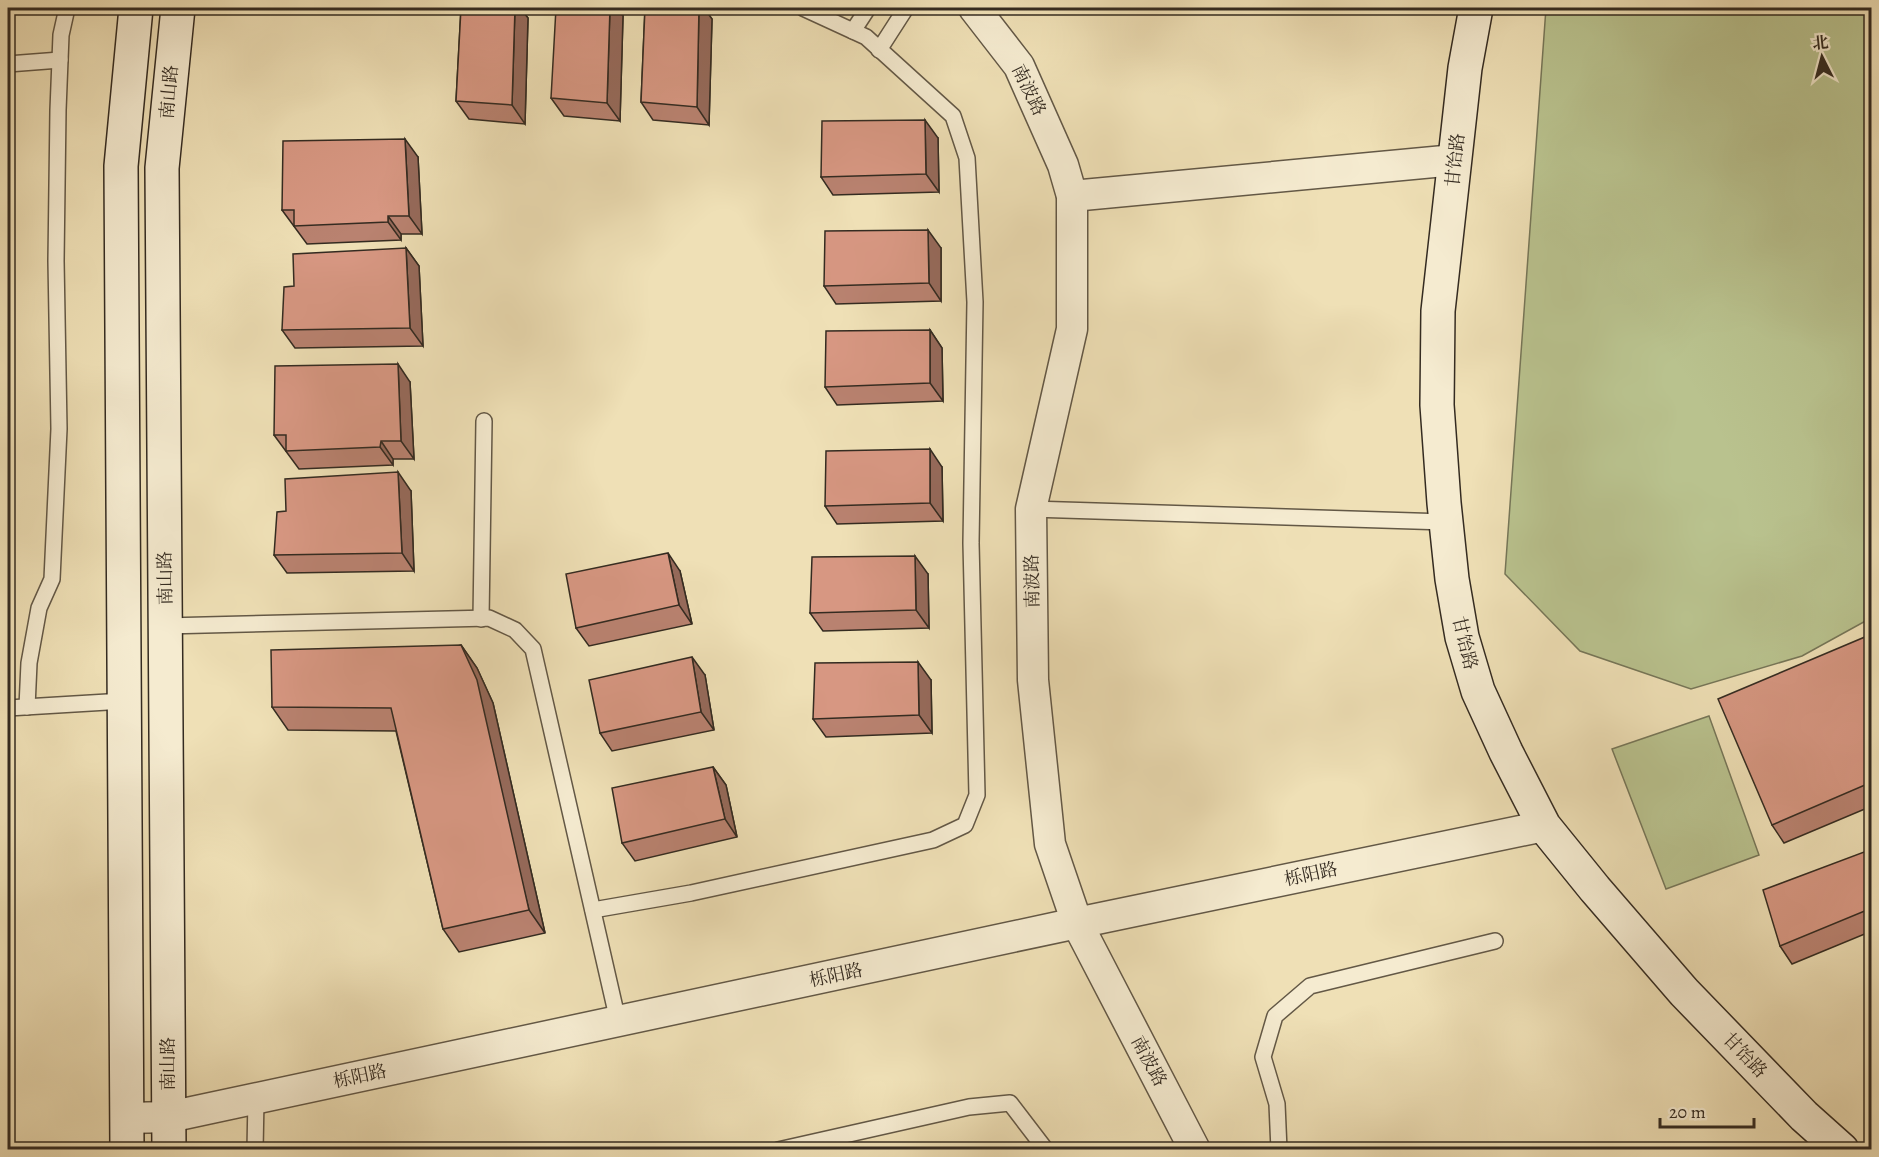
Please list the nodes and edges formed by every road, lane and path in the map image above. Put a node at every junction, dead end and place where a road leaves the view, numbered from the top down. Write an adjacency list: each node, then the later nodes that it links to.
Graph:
1 (67, 8): 11 (lane)
2 (136, 8): 20 (main road)
3 (178, 8): 19 (main road, 南山路)
4 (803, 8): 9 (lane)
5 (868, 8): 9 (lane)
6 (906, 8): 10 (lane)
7 (974, 8): 14 (street, 南波路)
8 (1476, 8): 13 (main road, 甘饴路)
9 (853, 32): 10 (lane)
10 (879, 50): 24 (lane)
11 (60, 60): 12 (lane); 21 (lane)
12 (8, 64)
13 (1455, 160): 14 (street); 17 (main road, 甘饴路)
14 (1072, 196): 16 (street, 南波路)
15 (484, 421): 18 (lane)
16 (1031, 509): 17 (lane); 25 (street, 南波路)
17 (1446, 522): 23 (main road, 甘饴路)
18 (481, 619): 19 (lane); 24 (lane)
19 (165, 626): 29 (main road, 南山路)
20 (124, 701): 21 (lane); 30 (main road)
21 (27, 707): 22 (lane)
22 (8, 708)
23 (1544, 826): 25 (street, 栎阳路); 37 (main road, 甘饴路)
24 (593, 910): 27 (lane)
25 (1077, 923): 27 (street, 栎阳路); 35 (street, 南波路)
26 (1495, 941): 36 (lane)
27 (618, 1021): 28 (street, 栎阳路)
28 (256, 1099): 29 (street, 栎阳路); 32 (lane)
29 (169, 1118): 30 (street, 栎阳路); 31 (main road, 南山路)
30 (127, 1134)
31 (169, 1149)
32 (255, 1149)
33 (778, 1149): 34 (lane)
34 (1046, 1149)
35 (1195, 1149)
36 (1280, 1149)
37 (1842, 1149)

